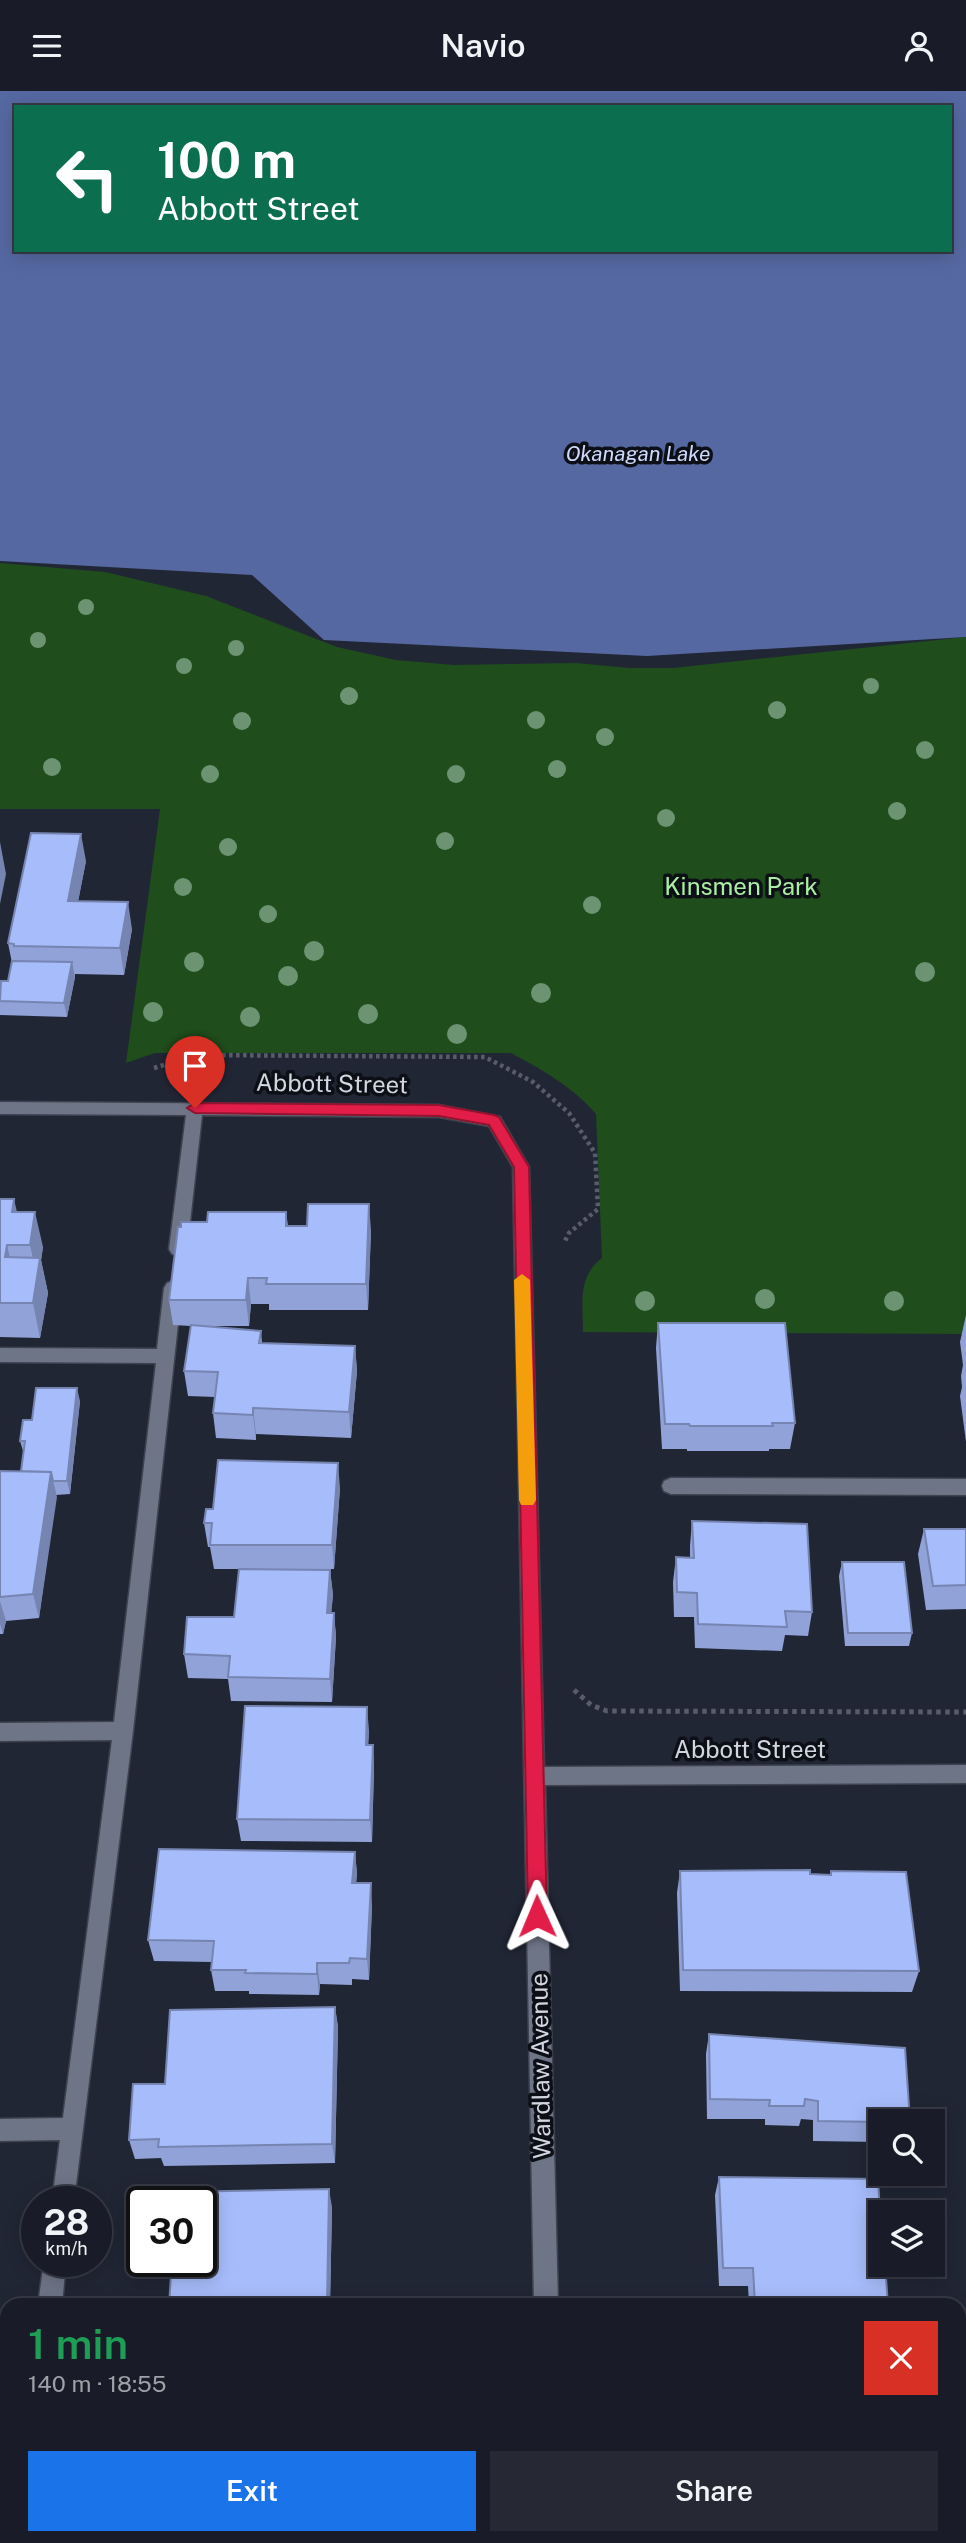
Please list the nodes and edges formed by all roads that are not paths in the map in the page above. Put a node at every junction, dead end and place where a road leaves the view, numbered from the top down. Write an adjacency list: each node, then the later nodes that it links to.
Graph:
1 (0, 1108): 2 (street, Abbott Street)
2 (195, 1108): 3 (street, Abbott Street); 5 (street)
3 (494, 1121): 11 (street, Wardlaw Avenue)
4 (0, 1355): 5 (street)
5 (165, 1356): 8 (street)
6 (671, 1486): 7 (street)
7 (966, 1487)
8 (123, 1731): 9 (street); 12 (street)
9 (0, 1732)
10 (966, 1774): 11 (street, Abbott Street)
11 (534, 1776): 17 (street, Wardlaw Avenue)
12 (72, 2129): 13 (street); 14 (street)
13 (0, 2130)
14 (65, 2186)
15 (53, 2277): 16 (street)
16 (51, 2298)
17 (546, 2298)

